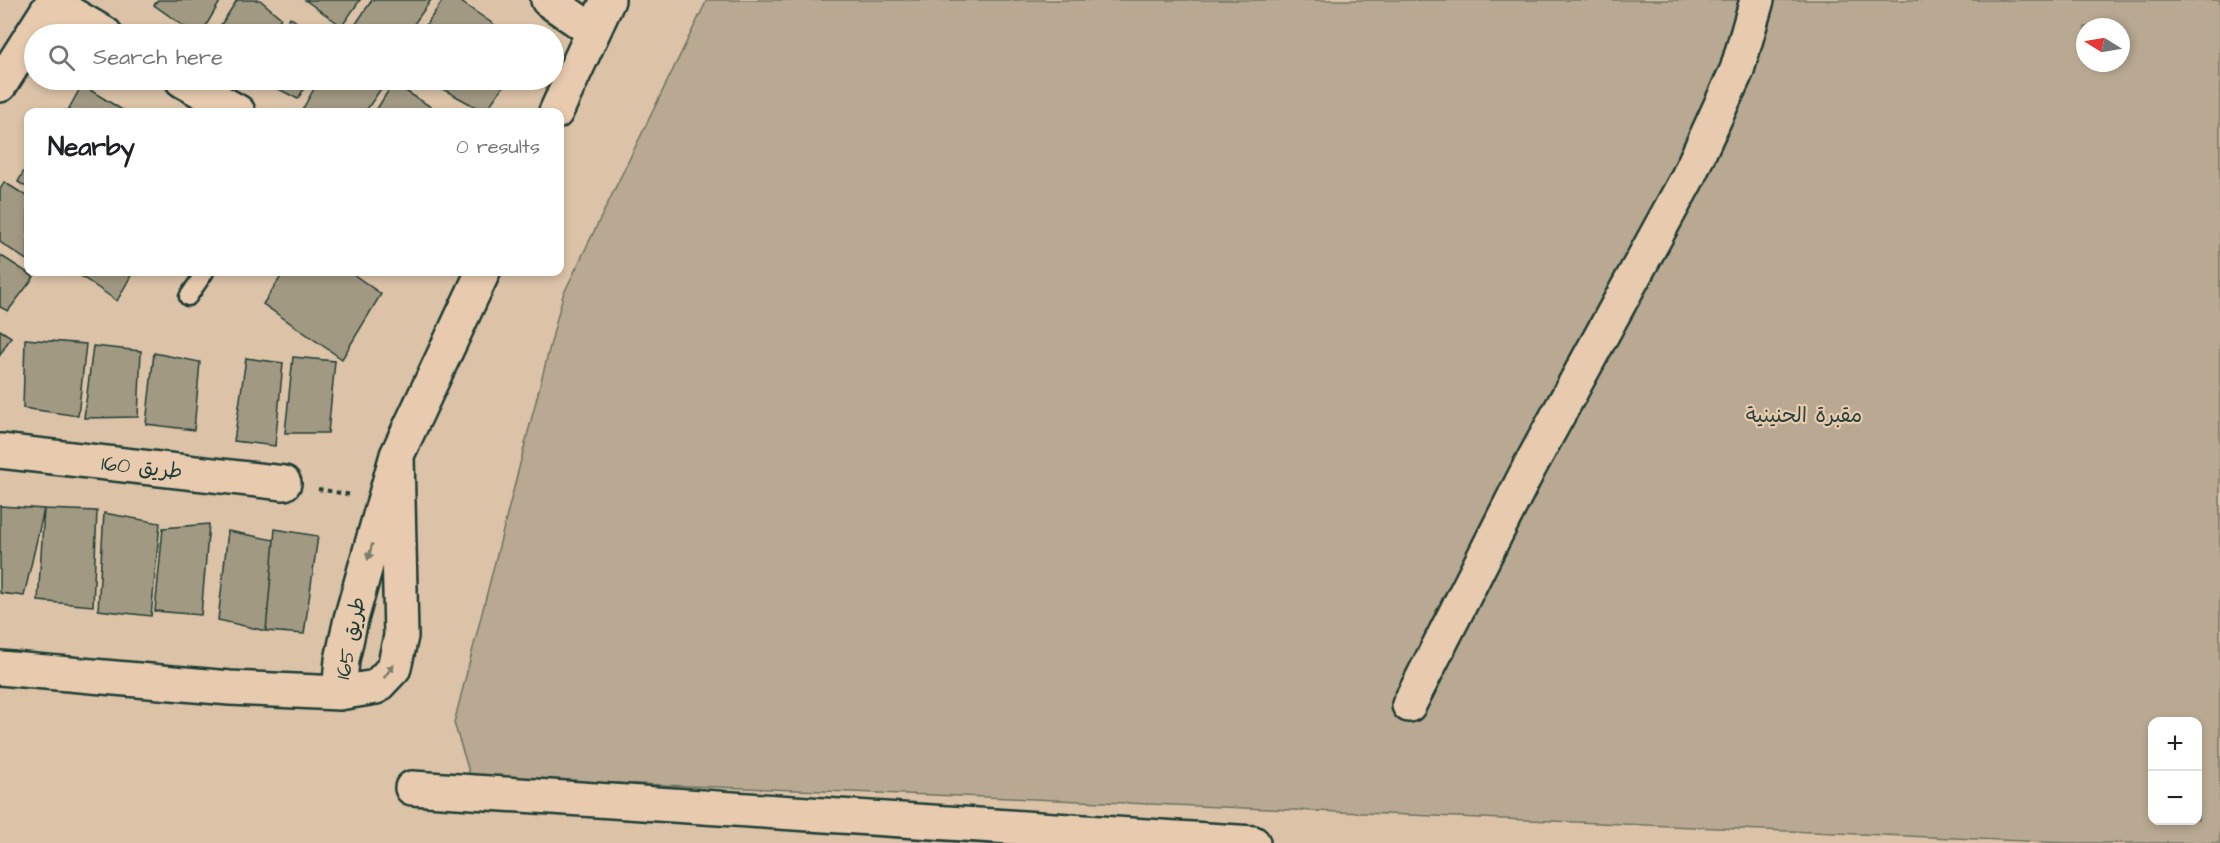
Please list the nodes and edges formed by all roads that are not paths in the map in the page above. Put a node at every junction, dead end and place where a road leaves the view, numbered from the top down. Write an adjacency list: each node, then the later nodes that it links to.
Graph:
1 (548, 0): 7 (street)
2 (608, 0): 7 (street)
3 (1757, 0): 21 (street)
4 (53, 2): 5 (street); 6 (street)
5 (39, 24)
6 (89, 24)
7 (593, 31): 12 (street)
8 (24, 47): 9 (street)
9 (0, 85)
10 (200, 90): 11 (street)
11 (231, 108)
12 (558, 108)
13 (202, 276): 15 (lane)
14 (481, 276): 17 (street, طريق 165)
15 (188, 297)
16 (0, 451): 18 (street, طريق 160)
17 (397, 455): 20 (street, طريق 165, one-way to 20); 20 (street, طريق 165, one-way to 17)
18 (284, 483)
19 (0, 668): 20 (street)
20 (339, 693)
21 (1409, 705)
22 (412, 788): 23 (street)
23 (1253, 843)

